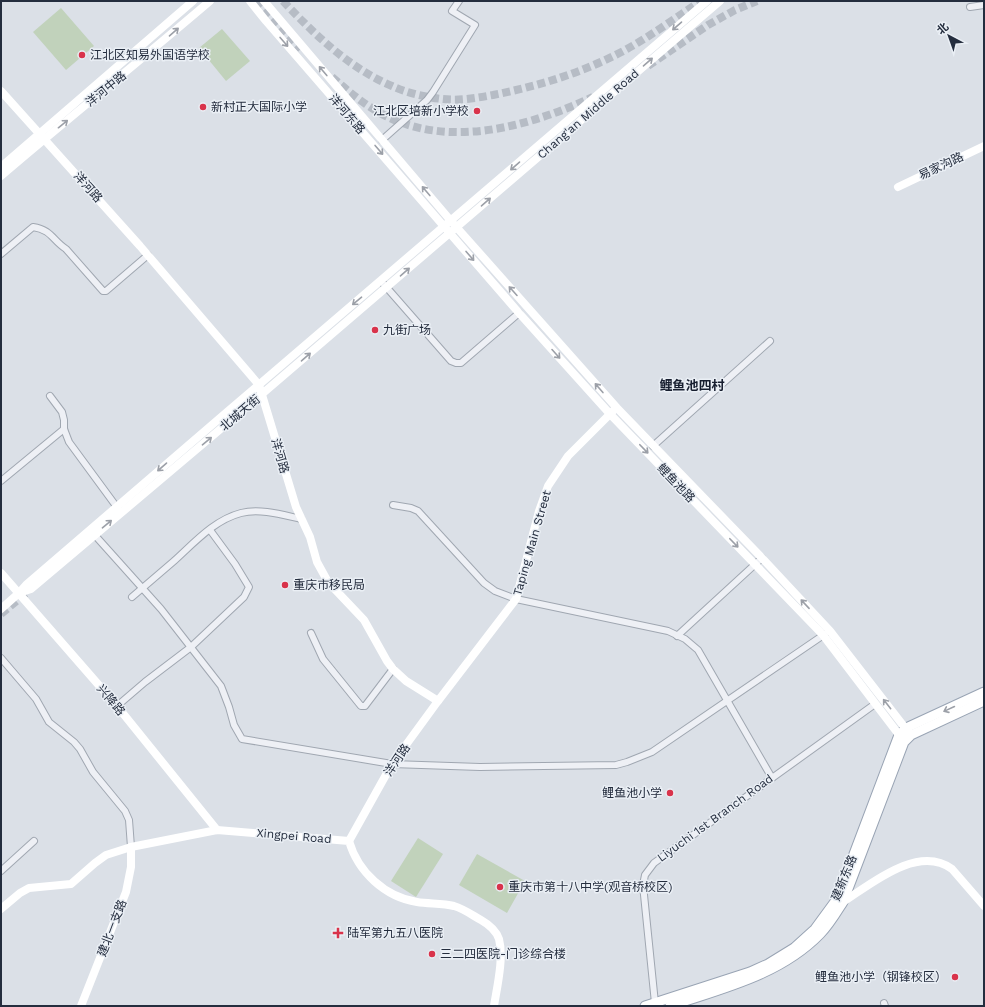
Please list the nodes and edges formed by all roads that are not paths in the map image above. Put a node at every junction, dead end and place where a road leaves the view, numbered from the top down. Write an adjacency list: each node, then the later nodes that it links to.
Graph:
1 (193, 1): 13 (main road, 洋河中路)
2 (210, 1): 13 (main road, 洋河中路, one-way to 2)
3 (246, 1): 11 (main road)
4 (250, 1): 11 (main road, 洋河东路)
5 (264, 1): 14 (main road, 洋河东路, one-way to 5)
6 (459, 1): 14 (street)
7 (707, 1): 19 (main road, Chang'an Middle Road, one-way to 19)
8 (720, 1): 21 (main road, Chang'an Middle Road, one-way to 8)
9 (984, 5): 10 (street)
10 (970, 8)
11 (266, 21): 20 (main road, 洋河东路, one-way to 20)
12 (1, 91): 13 (main road, 洋河路)
13 (42, 137): 16 (main road, 洋河中路); 17 (main road, 洋河中路); 24 (main road, 洋河路)
14 (382, 140): 19 (main road, 洋河东路, one-way to 14)
15 (984, 146): 18 (main road, 易家沟路)
16 (1, 167)
17 (1, 176)
18 (898, 187)
19 (451, 221): 20 (main road, 北城天街); 21 (main road, 鲤鱼池路)
20 (444, 227): 22 (main road, 鲤鱼池路); 25 (main road, 北城天街)
21 (457, 228): 22 (main road, 北城天街); 32 (main road, 鲤鱼池路, one-way to 21)
22 (450, 234): 26 (main road, 北城天街, one-way to 22); 27 (main road, 鲤鱼池路, one-way to 27)
23 (1, 254): 24 (street)
24 (148, 255): 29 (main road, 洋河路)
25 (381, 281): 26 (street); 29 (main road, 北城天街, one-way to 29)
26 (387, 288): 27 (street); 30 (main road, 北城天街, one-way to 26)
27 (519, 313): 33 (main road, 鲤鱼池路, one-way to 33)
28 (770, 341): 35 (street)
29 (259, 385): 30 (main road, 洋河路); 38 (main road, 北城天街, one-way to 38)
30 (262, 394): 38 (main road, 北城天街, one-way to 30); 39 (main road, 洋河路)
31 (50, 396): 34 (street)
32 (617, 408): 33 (main road, Taping Main Street); 35 (main road, 鲤鱼池路)
33 (610, 414): 43 (main road, 鲤鱼池路, one-way to 43); 48 (main road, Taping Main Street)
34 (64, 429): 36 (street); 38 (street)
35 (653, 446): 42 (main road, 鲤鱼池路)
36 (1, 482)
37 (393, 505): 48 (street)
38 (118, 510): 41 (main road, 北城天街)
39 (301, 519): 40 (street); 55 (main road, 洋河路)
40 (210, 530): 45 (street); 53 (street)
41 (92, 532): 45 (street); 46 (main road, 北城天街)
42 (762, 558): 43 (street); 51 (main road, 鲤鱼池路, one-way to 42)
43 (755, 564): 51 (main road, 鲤鱼池路); 52 (street)
44 (1, 574): 46 (main road, 兴降路)
45 (142, 588): 47 (street); 53 (street)
46 (19, 593): 49 (main road, 北城天街); 61 (main road, 兴降路)
47 (132, 597)
48 (516, 599): 52 (street); 57 (main road, Taping Main Street)
49 (1, 609)
50 (311, 633): 55 (street)
51 (827, 633): 58 (street); 60 (main road, 鲤鱼池路); 62 (main road, 鲤鱼池路, one-way to 51)
52 (677, 636): 58 (street)
53 (191, 648): 61 (street); 63 (street)
54 (1, 658): 68 (street)
55 (393, 669): 57 (main road, 洋河路)
56 (984, 692): 62 (main road, one-way to 62)
57 (438, 701): 63 (main road, 洋河路)
58 (728, 701): 63 (street); 64 (street)
59 (984, 701): 62 (main road)
60 (875, 704): 62 (main road, 鲤鱼池路); 64 (street, Liyuchi 1st Branch Road)
61 (118, 706): 65 (main road, 兴降路)
62 (905, 735): 70 (main road, 建新东路); 73 (main road, 建新东路)
63 (392, 764): 67 (main road, 洋河路)
64 (772, 778): 73 (street, Liyuchi 1st Branch Road)
65 (217, 830): 67 (main road, Xingpei Road); 68 (main road, Xingpei Road)
66 (34, 841): 69 (street)
67 (348, 841): 75 (main road, Xingpei Road)
68 (131, 847): 72 (main road, Xingpei Road); 74 (main road, 建北一支路)
69 (1, 870)
70 (843, 902): 71 (main road); 77 (main road, 建新东路)
71 (984, 905)
72 (1, 909)
73 (655, 1005): 76 (main road, 建新东路)
74 (81, 1006)
75 (494, 1006)
76 (645, 1006)
77 (670, 1006)

